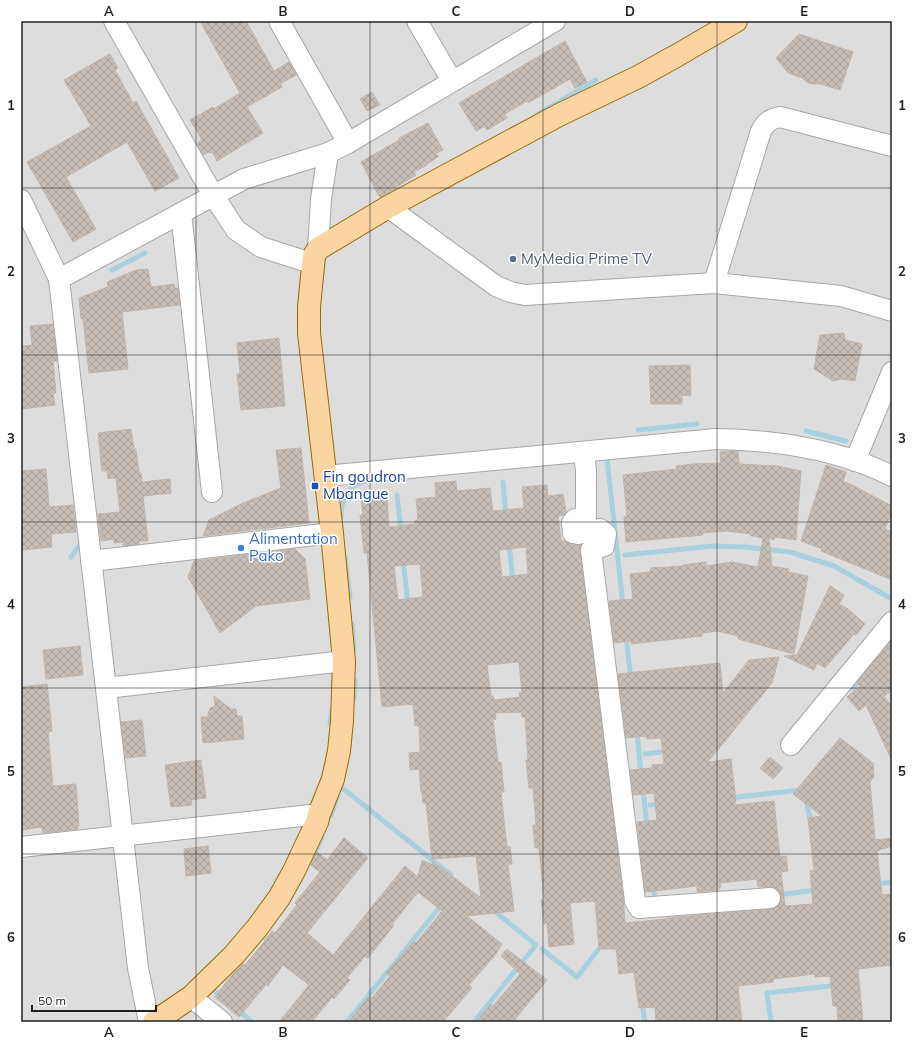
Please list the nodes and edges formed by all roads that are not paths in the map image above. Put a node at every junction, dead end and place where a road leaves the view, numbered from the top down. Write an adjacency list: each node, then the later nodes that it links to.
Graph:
1 (114, 21): 10 (street)
2 (279, 21): 7 (street)
3 (417, 21): 6 (street)
4 (555, 21): 6 (street)
5 (736, 21): 12 (main road)
6 (452, 81): 7 (street)
7 (348, 143): 9 (street)
8 (892, 146): 16 (street)
9 (328, 153): 10 (street); 14 (street)
10 (213, 196): 13 (street); 14 (street)
11 (21, 200): 15 (street)
12 (388, 207): 14 (main road); 16 (street)
13 (181, 213): 15 (street); 23 (street)
14 (316, 257): 21 (main road)
15 (59, 278): 25 (street)
16 (714, 283): 17 (street)
17 (892, 311)
18 (892, 372): 20 (street)
19 (584, 452): 20 (street); 21 (street); 33 (street)
20 (855, 461): 22 (street)
21 (325, 476): 24 (main road)
22 (892, 476)
23 (212, 492)
24 (332, 533): 25 (street); 27 (main road)
25 (91, 561): 28 (street)
26 (892, 622): 29 (street)
27 (344, 661): 28 (street); 30 (main road)
28 (106, 688): 31 (street)
29 (791, 745)
30 (319, 814): 31 (street); 34 (main road)
31 (123, 836): 32 (street); 35 (street)
32 (21, 847)
33 (770, 898)
34 (191, 997): 36 (main road); 37 (street)
35 (149, 1022)
36 (154, 1022)
37 (222, 1022)

